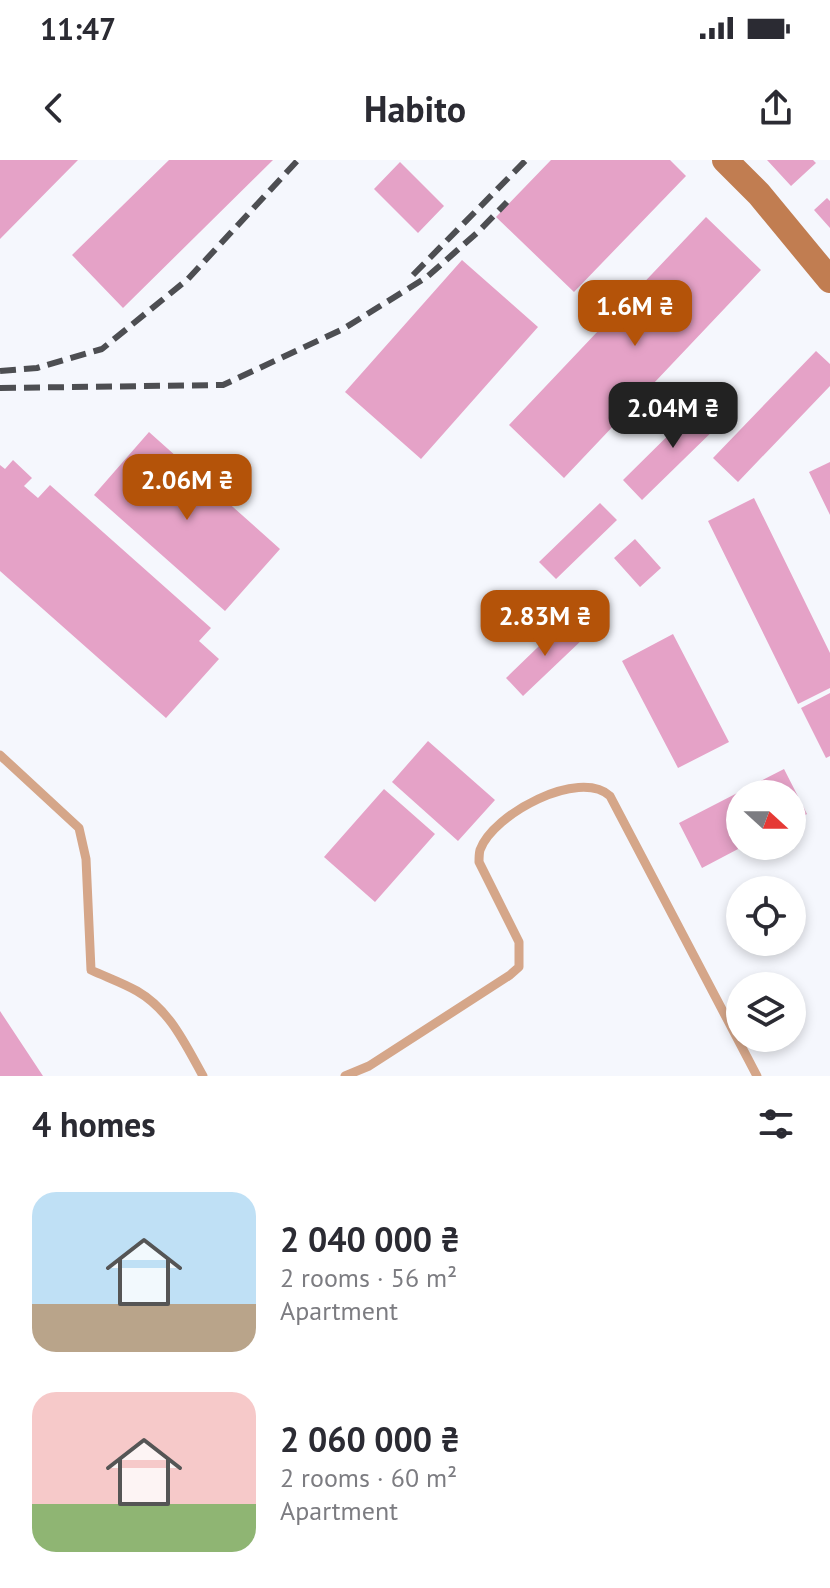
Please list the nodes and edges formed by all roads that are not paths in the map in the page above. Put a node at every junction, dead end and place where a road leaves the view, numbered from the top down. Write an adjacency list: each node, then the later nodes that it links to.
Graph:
1 (725, 160): 2 (main road)
2 (830, 280)
3 (0, 755): 4 (lane)
4 (203, 1076)
5 (345, 1076): 6 (lane)
6 (757, 1076)

